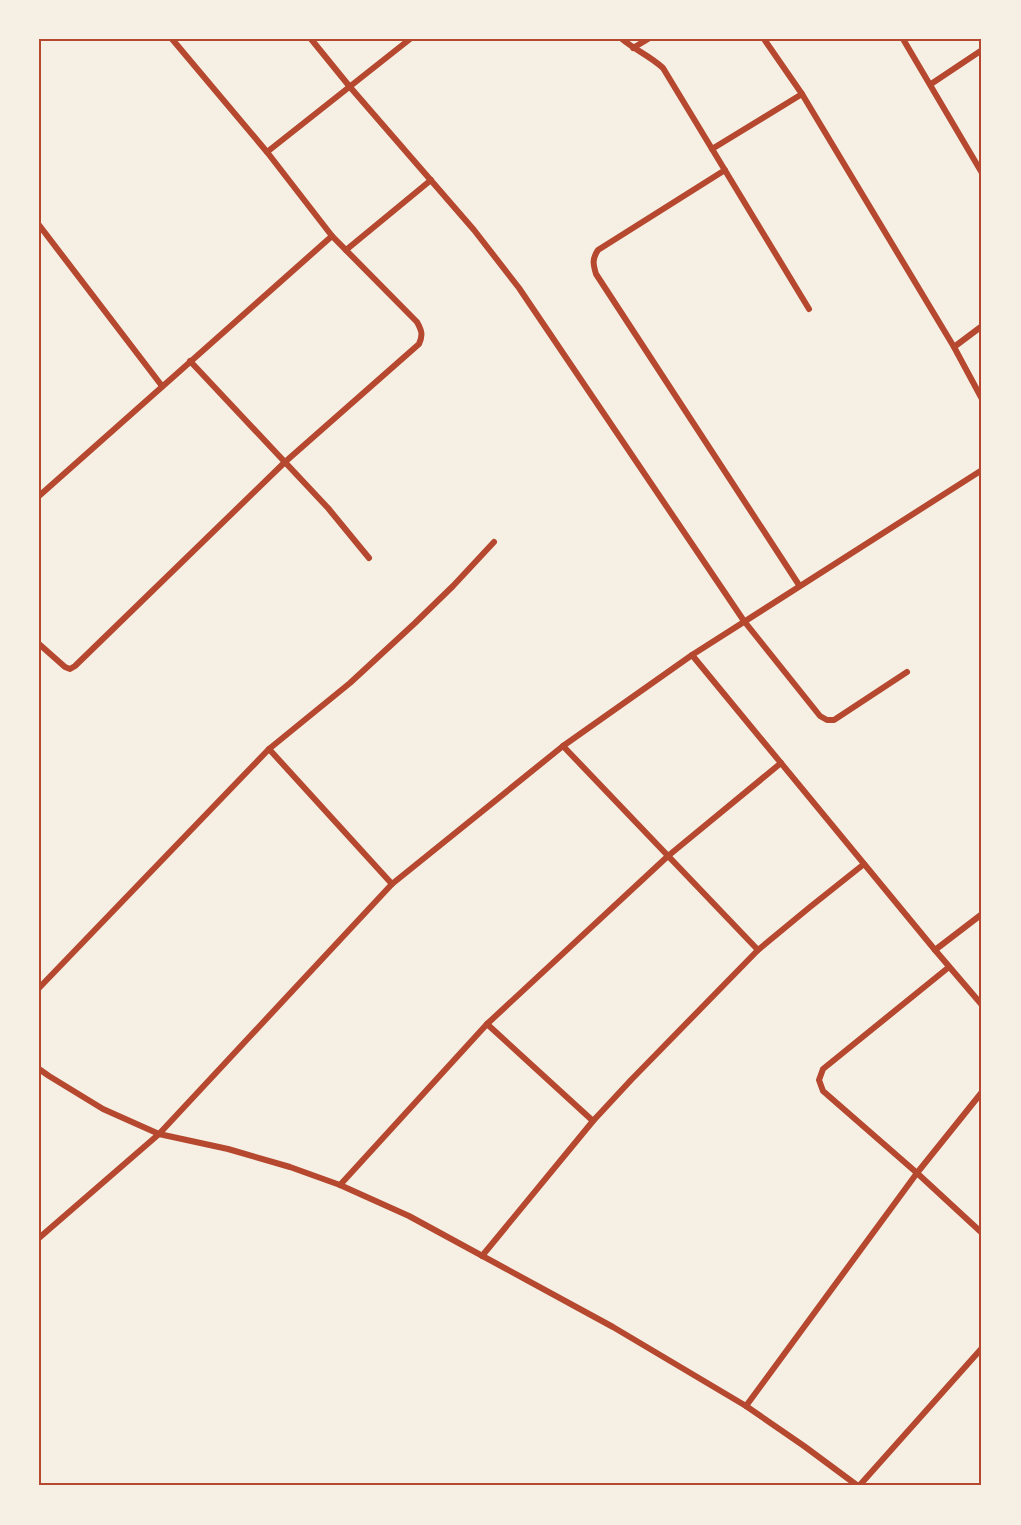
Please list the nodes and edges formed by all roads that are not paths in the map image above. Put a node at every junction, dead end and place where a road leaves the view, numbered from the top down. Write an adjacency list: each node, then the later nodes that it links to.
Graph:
1 (172, 39): 14 (street)
2 (310, 39): 11 (street)
3 (410, 39): 11 (street)
4 (622, 39): 8 (street)
5 (648, 39): 8 (street)
6 (764, 39): 12 (street)
7 (903, 39): 10 (street)
8 (633, 48): 13 (street)
9 (982, 50): 10 (street)
10 (931, 84): 16 (street)
11 (350, 87): 14 (street); 17 (street)
12 (802, 94): 13 (street); 23 (street)
13 (712, 149): 15 (street)
14 (267, 152): 19 (street)
15 (725, 170): 21 (street); 32 (street)
16 (982, 173)
17 (430, 180): 20 (street); 33 (street)
18 (39, 225): 25 (street)
19 (333, 236): 20 (street); 24 (street)
20 (346, 250): 27 (street)
21 (809, 309)
22 (982, 326): 23 (street)
23 (954, 347): 26 (street)
24 (190, 361): 25 (street); 27 (street)
25 (162, 386): 29 (street)
26 (982, 399)
27 (285, 462): 31 (street); 34 (street)
28 (982, 470): 32 (street)
29 (39, 495)
30 (494, 543): 38 (street)
31 (369, 558)
32 (799, 585): 33 (street)
33 (744, 621): 35 (street); 36 (street)
34 (39, 644)
35 (693, 654): 37 (street); 39 (street)
36 (907, 672)
37 (563, 746): 40 (street); 42 (street)
38 (269, 750): 42 (street); 47 (street)
39 (781, 763): 40 (street); 41 (street)
40 (668, 856): 45 (street); 49 (street)
41 (864, 864): 44 (street); 45 (street)
42 (392, 884): 53 (street)
43 (982, 914): 44 (street)
44 (935, 950): 46 (street)
45 (758, 951): 52 (street)
46 (949, 967): 48 (street); 54 (street)
47 (39, 988)
48 (982, 1005)
49 (487, 1024): 52 (street); 55 (street)
50 (39, 1069): 53 (street)
51 (982, 1092): 54 (street)
52 (593, 1121): 58 (street)
53 (159, 1134): 55 (street); 57 (street)
54 (917, 1173): 56 (street); 60 (street)
55 (340, 1185): 58 (street)
56 (982, 1233)
57 (39, 1238)
58 (482, 1256): 60 (street)
59 (982, 1348): 61 (street)
60 (746, 1406): 61 (street)
61 (858, 1486)

